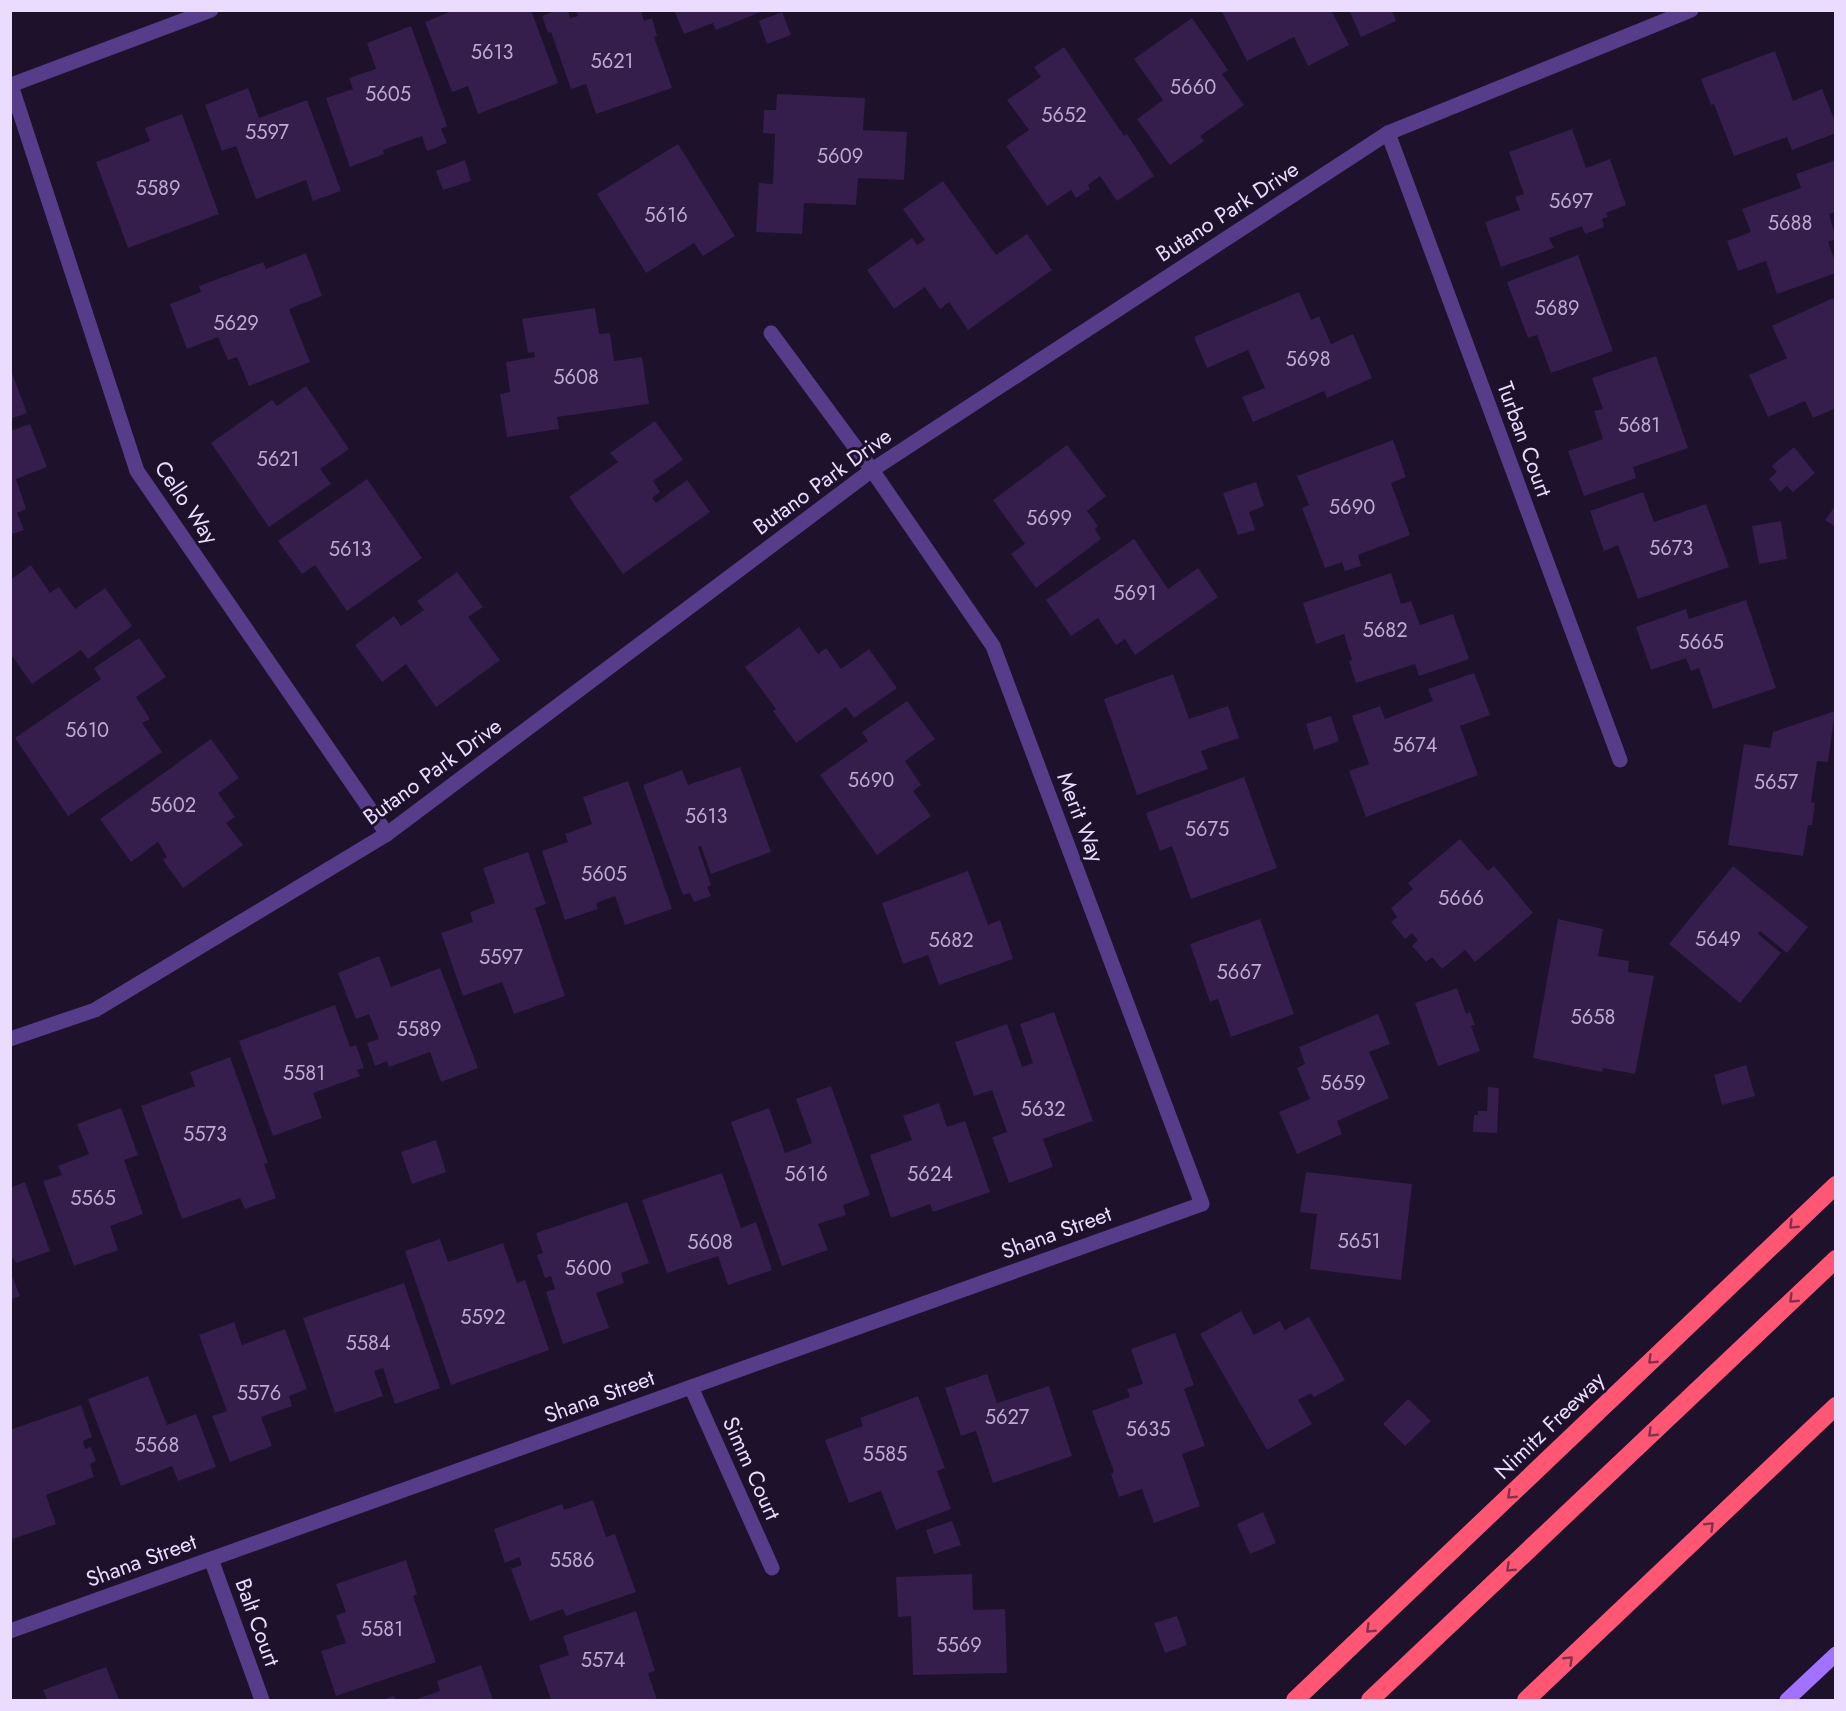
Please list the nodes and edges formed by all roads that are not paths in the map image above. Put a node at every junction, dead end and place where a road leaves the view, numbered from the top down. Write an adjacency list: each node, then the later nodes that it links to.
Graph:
1 (211, 10): 3 (street)
2 (1691, 10): 4 (street, Butano Park Drive)
3 (11, 84): 8 (street, Cello Way)
4 (1388, 133): 6 (street, Butano Park Drive); 7 (street, Turban Court)
5 (771, 333): 6 (street, Merit Way)
6 (872, 470): 8 (street, Butano Park Drive); 11 (street, Merit Way)
7 (1620, 760)
8 (387, 834): 9 (street, Butano Park Drive)
9 (10, 1039)
10 (1836, 1185): 20 (highway, Nimitz Freeway, one-way to 20)
11 (1202, 1203): 13 (street, Shana Street)
12 (1836, 1258): 21 (highway, one-way to 21)
13 (691, 1386): 15 (street, Shana Street); 16 (street, Simm Court)
14 (1836, 1406): 22 (highway, one-way to 14)
15 (212, 1559): 17 (street, Shana Street); 19 (street, Balt Court)
16 (772, 1569)
17 (10, 1630)
18 (1836, 1654): 23 (street)
19 (262, 1701)
20 (1295, 1701)
21 (1370, 1701)
22 (1526, 1701)
23 (1787, 1701)

